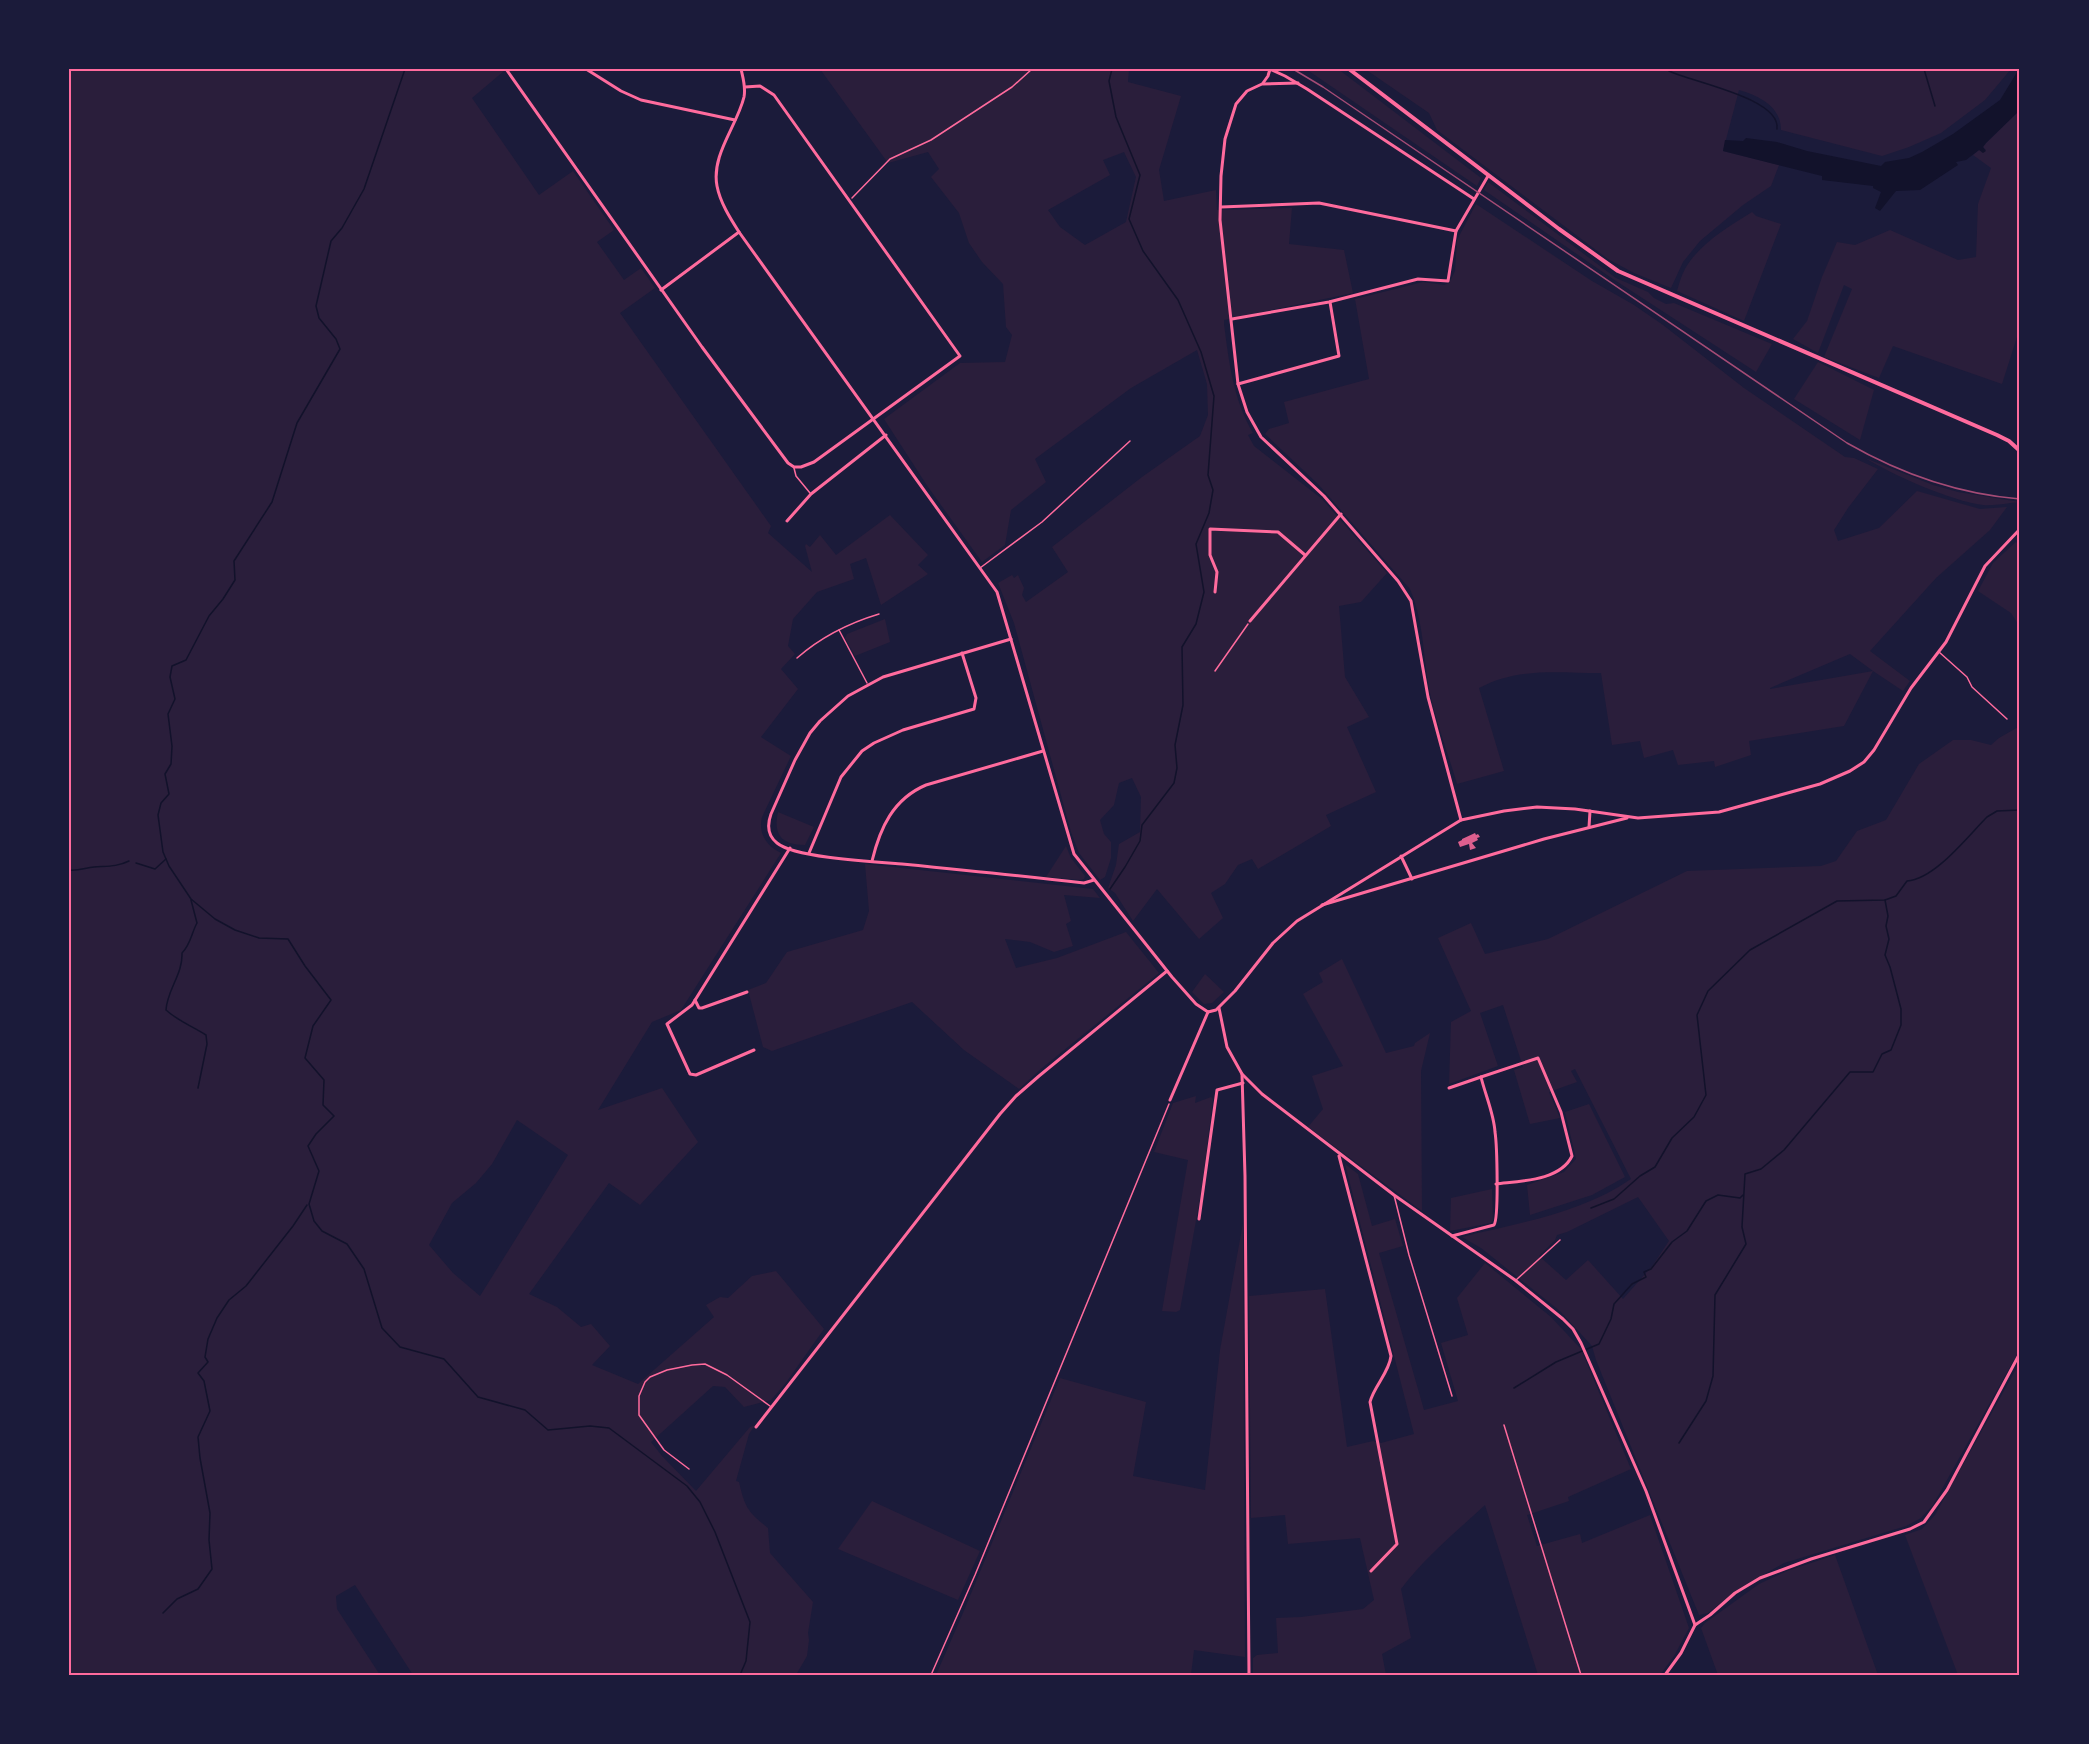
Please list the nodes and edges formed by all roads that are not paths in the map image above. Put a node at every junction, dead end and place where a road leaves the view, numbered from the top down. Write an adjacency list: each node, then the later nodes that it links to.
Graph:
1 (506, 69): 15 (street)
2 (586, 69): 9 (street)
3 (741, 69): 8 (street)
4 (1270, 69): 6 (street); 7 (street)
5 (1348, 69): 10 (street)
6 (1298, 83): 7 (street); 11 (street)
7 (1262, 84): 12 (street)
8 (744, 87): 9 (street); 19 (street)
9 (735, 120): 14 (street)
10 (1488, 176): 11 (street); 22 (street)
11 (1474, 199): 13 (street)
12 (1221, 207): 13 (street); 17 (street)
13 (1456, 231): 16 (street)
14 (740, 232): 15 (street); 19 (street)
15 (661, 290): 23 (street)
16 (1329, 302): 17 (street); 18 (street)
17 (1232, 319): 18 (street)
18 (1238, 384): 25 (street)
19 (874, 419): 20 (street); 23 (street)
20 (886, 435): 24 (street); 29 (street)
21 (1130, 441): 29 (lane)
22 (2019, 449)
23 (794, 467): 24 (lane)
24 (811, 494): 26 (street)
25 (1341, 514): 28 (street); 43 (street)
26 (787, 521)
27 (2020, 529): 35 (street)
28 (1305, 555): 30 (street); 32 (street)
29 (980, 568): 34 (street)
30 (1215, 592)
31 (879, 614): 33 (lane)
32 (1250, 621)
33 (839, 630): 37 (lane); 38 (lane)
34 (1011, 639): 36 (street); 40 (street)
35 (1939, 651): 39 (lane); 42 (street)
36 (962, 653): 38 (street); 46 (street)
37 (797, 658)
38 (867, 684): 45 (street)
39 (2007, 719)
40 (1043, 751): 48 (street); 50 (street)
41 (1590, 811): 42 (street); 43 (street); 44 (street)
42 (1630, 818): 44 (street)
43 (1461, 820): 47 (street)
44 (1589, 827): 49 (street)
45 (790, 848): 46 (street); 56 (street)
46 (809, 853): 48 (street)
47 (1401, 856): 49 (street); 51 (street)
48 (872, 862): 50 (street)
49 (1412, 879): 52 (street)
50 (1094, 880): 54 (street)
51 (1350, 887): 52 (street); 53 (street)
52 (1354, 896): 53 (street)
53 (1315, 908): 57 (street)
54 (1167, 971): 58 (street); 74 (street)
55 (747, 992): 56 (street)
56 (695, 1000): 59 (street)
57 (1218, 1008): 58 (street); 60 (street)
58 (1208, 1012): 64 (street)
59 (754, 1050)
60 (1242, 1074): 62 (street); 65 (street)
61 (1481, 1077): 63 (street); 66 (street); 66 (street)
62 (1243, 1083): 68 (street); 79 (street)
63 (1449, 1088)
64 (1170, 1100)
65 (1339, 1154): 67 (street); 77 (street)
66 (1496, 1184): 69 (street)
67 (1394, 1195): 69 (street); 73 (lane)
68 (1199, 1219)
69 (1452, 1236): 71 (street)
70 (1560, 1240): 71 (lane)
71 (1515, 1280): 78 (street)
72 (2020, 1353): 78 (street)
73 (1452, 1396)
74 (770, 1407): 75 (street); 76 (lane)
75 (756, 1427)
76 (690, 1469)
77 (1371, 1571)
78 (1695, 1625): 80 (street)
79 (1249, 1675)
80 (1665, 1675)

